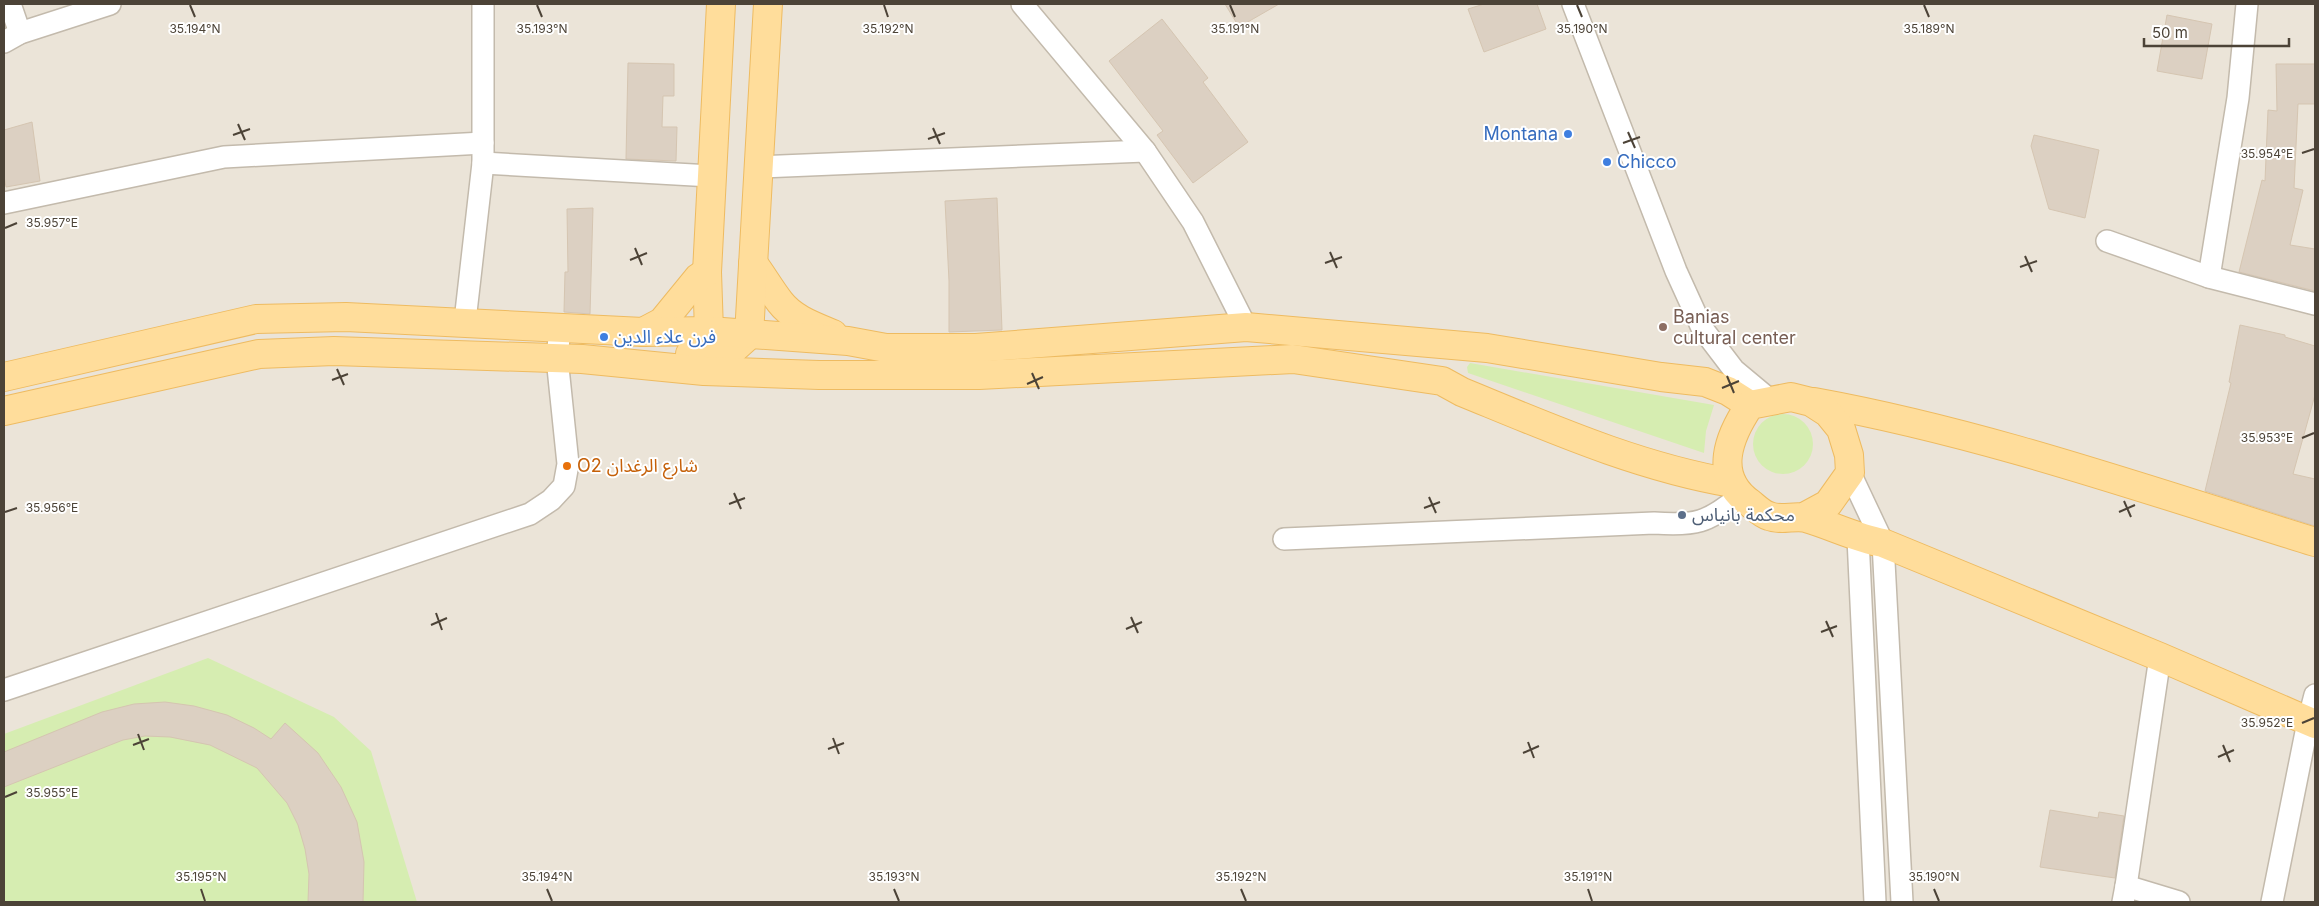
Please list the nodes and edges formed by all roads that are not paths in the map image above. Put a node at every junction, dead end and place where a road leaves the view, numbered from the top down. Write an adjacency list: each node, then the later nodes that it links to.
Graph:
1 (10, 4): 9 (street)
2 (110, 4): 9 (street)
3 (483, 4): 11 (street)
4 (721, 4): 13 (main road)
5 (768, 4): 12 (main road)
6 (1022, 4): 10 (street)
7 (1574, 4): 32 (street)
8 (2247, 4): 18 (street)
9 (12, 37)
10 (1145, 151): 12 (street); 21 (street)
11 (483, 153): 13 (street); 14 (street); 20 (street)
12 (759, 167): 16 (main road)
13 (711, 176): 17 (main road)
14 (4, 203)
15 (2107, 241): 18 (street)
16 (753, 263): 25 (main road); 26 (main road)
17 (707, 272): 23 (main road); 24 (main road)
18 (2209, 277): 19 (street)
19 (2315, 304)
20 (465, 321): 22 (main road); 30 (main road)
21 (1246, 327): 25 (main road); 27 (main road)
22 (560, 328): 24 (main road); 28 (street)
23 (709, 331): 24 (main road); 26 (main road)
24 (643, 332)
25 (848, 341): 26 (main road)
26 (739, 344): 28 (main road); 29 (main road)
27 (1443, 345): 31 (main road); 32 (main road)
28 (569, 358): 29 (main road); 34 (main road); 42 (street)
29 (819, 375): 31 (main road)
30 (4, 377)
31 (1442, 381): 36 (main road)
32 (1760, 402): 33 (main road); 36 (main road)
33 (1811, 402): 35 (main road); 40 (main road)
34 (4, 411)
35 (1850, 473): 37 (main road); 39 (street)
36 (1736, 490): 37 (main road); 38 (street)
37 (1804, 517): 39 (main road)
38 (1284, 539)
39 (1870, 541): 41 (main road); 46 (street); 47 (street)
40 (2315, 542)
41 (2160, 656): 44 (main road); 45 (street)
42 (4, 690)
43 (2315, 696): 44 (street)
44 (2312, 723): 49 (street)
45 (2125, 894): 48 (street)
46 (1875, 902)
47 (1902, 902)
48 (2179, 902)
49 (2272, 902)

